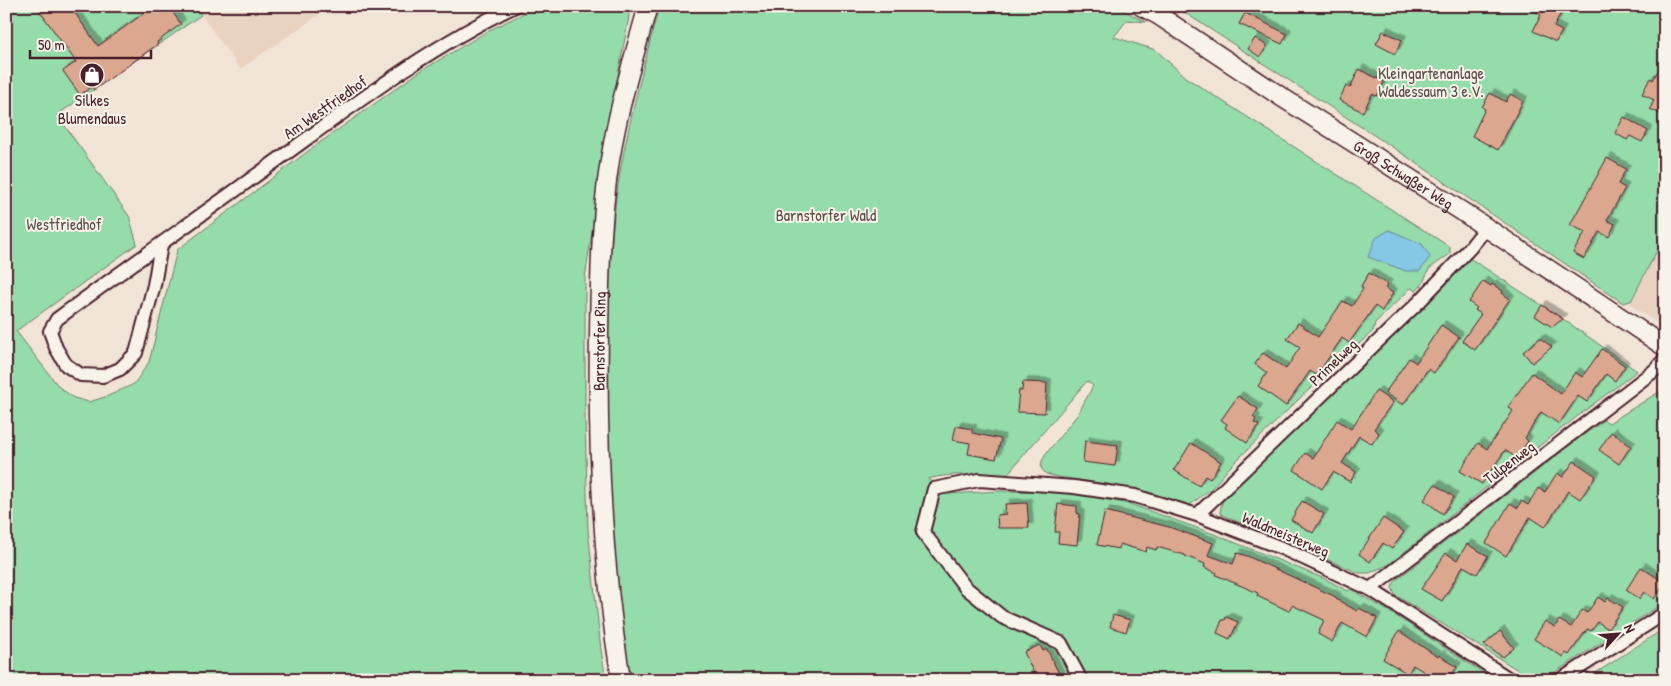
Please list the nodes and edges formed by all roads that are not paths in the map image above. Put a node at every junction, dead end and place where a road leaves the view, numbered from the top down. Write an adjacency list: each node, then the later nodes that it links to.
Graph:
1 (515, 6): 5 (street, Am Westfriedhof)
2 (648, 6): 11 (main road, Barnstorfer Ring)
3 (1141, 6): 4 (main road, Groß Schwaßer Weg)
4 (1486, 228): 6 (main road, Groß Schwaßer Weg); 8 (street, Primelweg)
5 (161, 245): 5 (street, Am Westfriedhof)
6 (1665, 347)
7 (1665, 359): 9 (street, Tulpenweg)
8 (1197, 514): 9 (street, Waldmeisterweg); 12 (street, Waldmeisterweg)
9 (1370, 589): 13 (street, Waldmeisterweg)
10 (1665, 613): 14 (street)
11 (621, 680)
12 (1081, 680)
13 (1510, 680)
14 (1560, 680)

